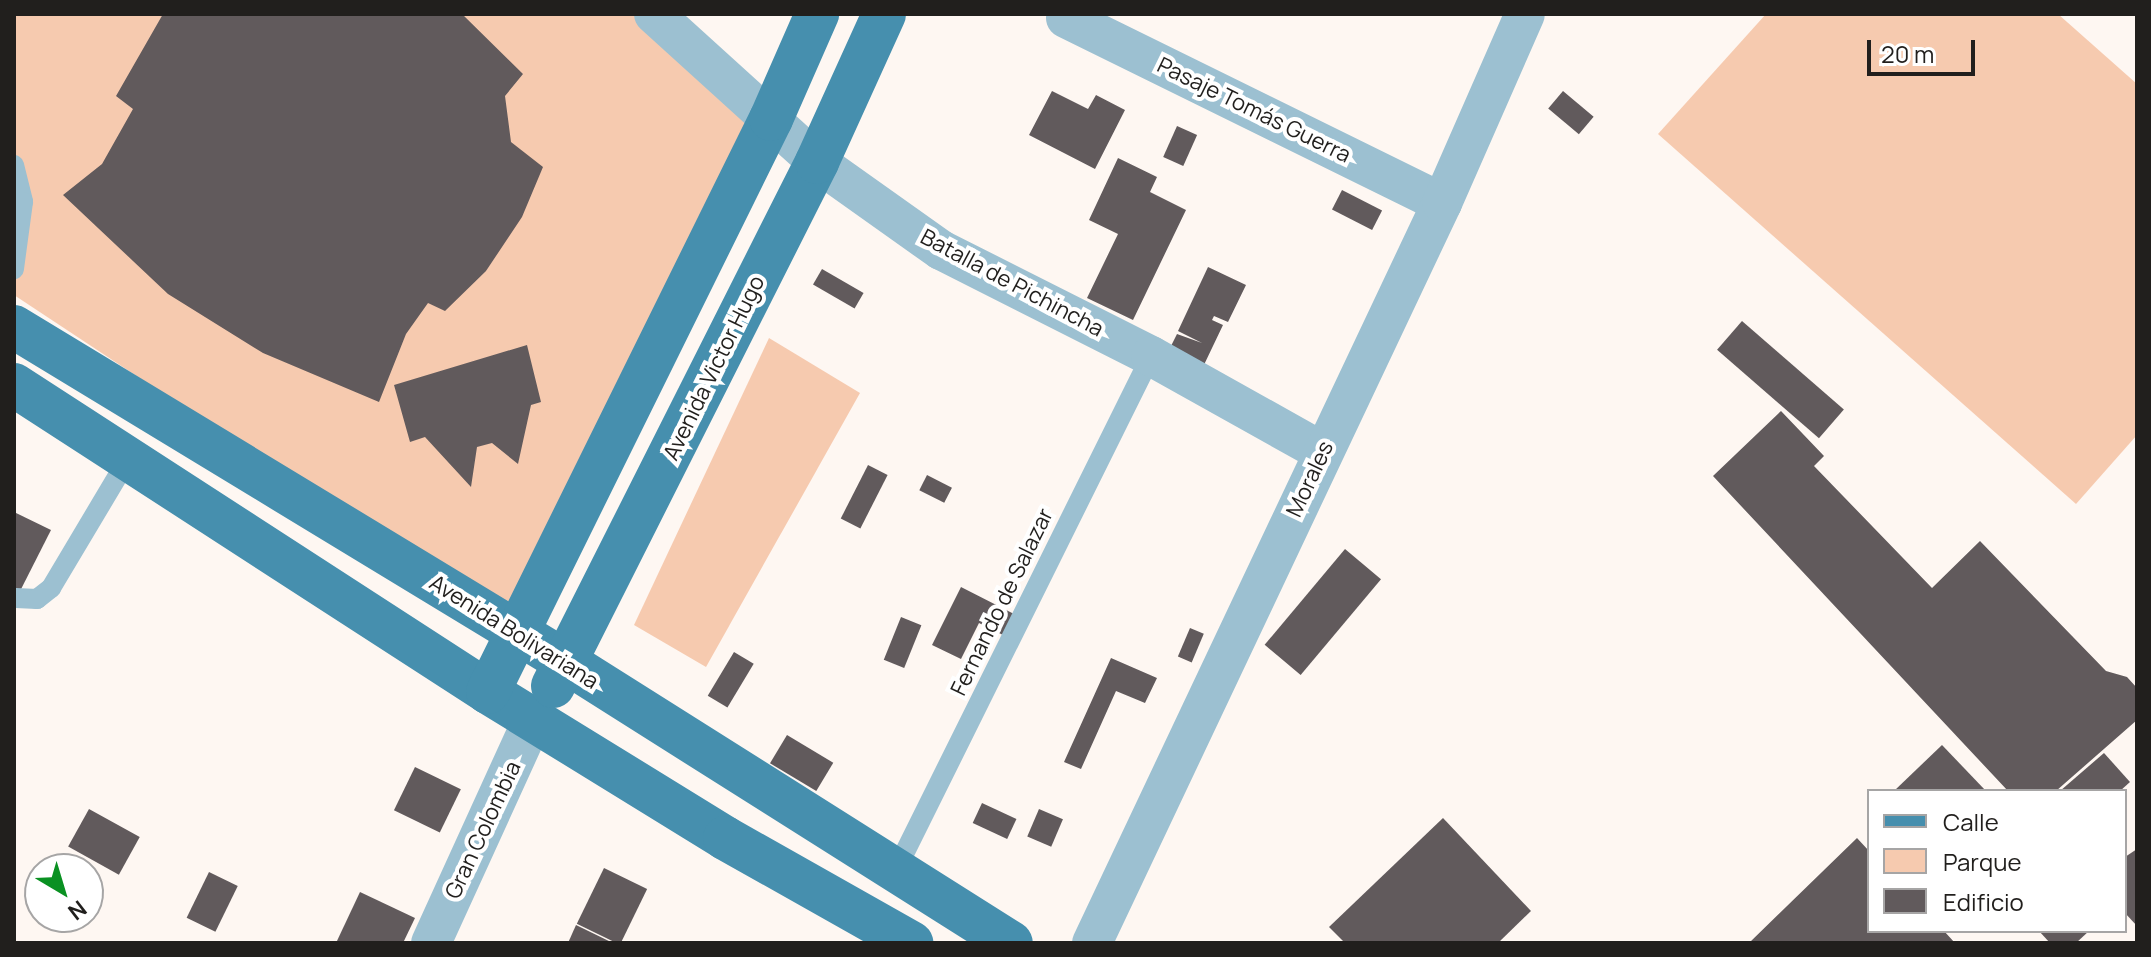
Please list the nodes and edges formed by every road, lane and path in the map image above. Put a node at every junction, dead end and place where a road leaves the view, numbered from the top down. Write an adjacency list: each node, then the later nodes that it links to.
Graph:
1 (654, 14): 6 (street, Batalla de Pichincha)
2 (817, 14): 6 (main road)
3 (884, 14): 7 (main road, Avenida Victor Hugo)
4 (1525, 14): 9 (street, Morales)
5 (1066, 18): 9 (street, Pasaje Tomás Guerra)
6 (771, 119): 7 (street, Batalla de Pichincha); 17 (main road)
7 (817, 162): 12 (street, Batalla de Pichincha); 18 (main road, Avenida Victor Hugo)
8 (14, 165): 10 (lane)
9 (1442, 203): 14 (street, Morales)
10 (14, 269)
11 (14, 327): 17 (main road, Avenida Bolivariana)
12 (1151, 356): 14 (street, Batalla de Pichincha); 21 (lane, Fernando de Salazar)
13 (15, 390): 15 (main road)
14 (1323, 452): 25 (street, Morales)
15 (129, 457): 16 (lane); 19 (main road)
16 (16, 598)
17 (516, 632): 18 (main road, Avenida Bolivariana); 19 (main road)
18 (566, 662): 20 (main road, Avenida Victor Hugo); 21 (main road, Avenida Bolivariana)
19 (488, 692): 20 (main road)
20 (534, 717): 22 (street, Gran Colombia); 23 (main road)
21 (896, 870): 24 (main road, Avenida Bolivariana)
22 (431, 943)
23 (911, 943)
24 (1011, 943)
25 (1092, 943)

